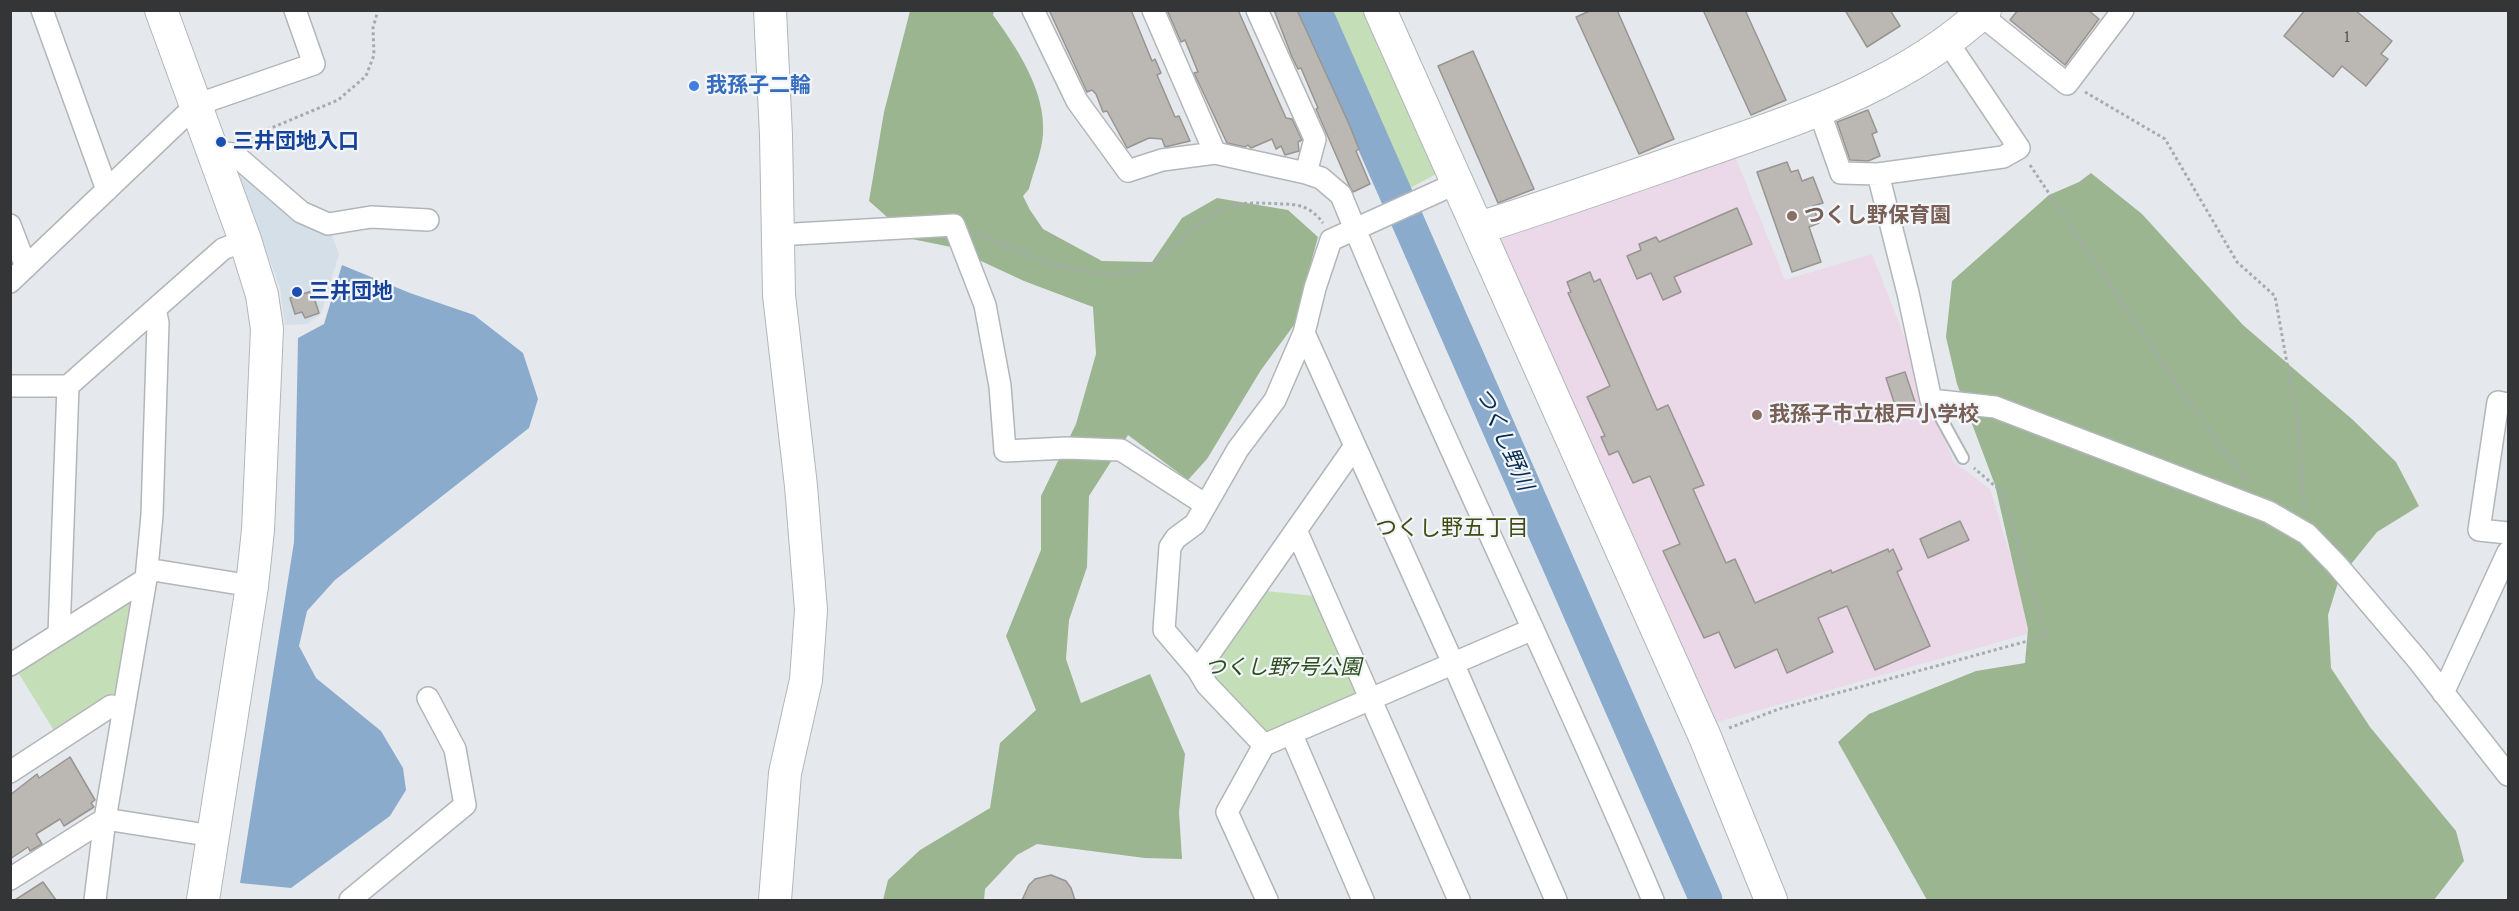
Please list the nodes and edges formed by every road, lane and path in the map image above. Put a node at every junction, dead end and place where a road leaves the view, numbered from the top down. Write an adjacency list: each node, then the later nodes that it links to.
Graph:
1 (42, 10): 22 (street)
2 (161, 10): 14 (street)
3 (295, 10): 14 (street)
4 (378, 10): 17 (path)
5 (770, 10): 28 (street)
6 (1033, 10): 18 (street)
7 (1152, 10): 18 (street)
8 (1257, 10): 19 (street)
9 (1380, 10): 21 (street)
10 (2123, 10): 13 (street)
11 (1983, 13): 12 (street); 13 (street)
12 (1947, 41): 15 (street); 16 (street)
13 (2067, 84): 44 (path)
14 (196, 105): 17 (street); 22 (street)
15 (1820, 110): 20 (street); 26 (street)
16 (2019, 148): 20 (street); 41 (path)
17 (213, 152): 23 (street); 29 (street)
18 (1215, 153): 19 (street)
19 (1306, 173): 27 (street)
20 (1878, 174): 36 (street)
21 (1457, 183): 26 (street); 27 (street)
22 (107, 190): 31 (street)
23 (429, 220)
24 (10, 225): 31 (street)
25 (954, 225): 28 (street); 30 (path); 40 (street)
26 (1479, 228): 58 (street)
27 (1355, 230): 30 (street); 48 (street)
28 (777, 235): 68 (street)
29 (245, 240): 32 (street); 47 (street)
30 (1331, 240): 33 (street)
31 (18, 275)
32 (155, 309): 35 (street); 46 (street)
33 (1304, 333): 38 (street); 40 (street)
34 (10, 386): 35 (street)
35 (68, 386): 49 (street)
36 (1931, 400): 39 (lane); 41 (street)
37 (2508, 404): 43 (street)
38 (1355, 446): 42 (street); 50 (street)
39 (1963, 458): 58 (path)
40 (1206, 505): 52 (street)
41 (2270, 512): 44 (street)
42 (1296, 530): 52 (street); 55 (street)
43 (2508, 533)
44 (2307, 534): 53 (street)
45 (2508, 552): 53 (street)
46 (147, 574): 47 (street); 49 (street); 56 (street)
47 (252, 586): 63 (street)
48 (1533, 629): 50 (street); 73 (street)
49 (59, 634): 51 (street)
50 (1453, 663): 55 (street); 72 (street)
51 (10, 665)
52 (1198, 670): 59 (street)
53 (2443, 693): 61 (street)
54 (428, 698): 67 (street)
55 (1370, 698): 57 (street); 71 (street)
56 (124, 708): 60 (street); 62 (street)
57 (1290, 733): 59 (street); 70 (street)
58 (1705, 737): 74 (street)
59 (1264, 745): 69 (street)
60 (10, 772)
61 (2508, 775)
62 (105, 819): 63 (street); 64 (street); 65 (street)
63 (213, 836): 66 (street)
64 (10, 879)
65 (95, 900)
66 (203, 900)
67 (350, 900)
68 (775, 900)
69 (1267, 900)
70 (1363, 900)
71 (1459, 900)
72 (1556, 900)
73 (1653, 900)
74 (1771, 900)

